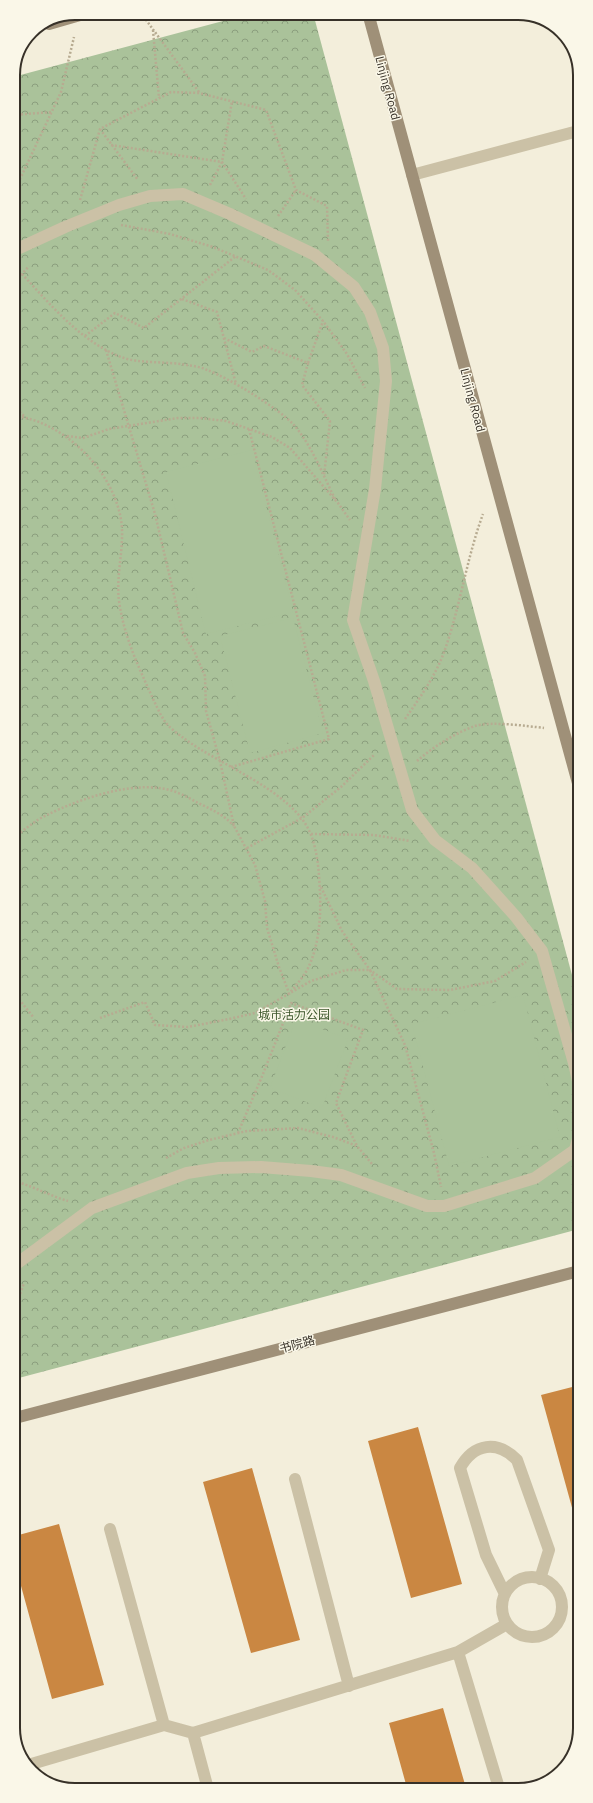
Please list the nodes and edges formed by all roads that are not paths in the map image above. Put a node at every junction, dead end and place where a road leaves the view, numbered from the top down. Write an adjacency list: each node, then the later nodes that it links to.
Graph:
1 (370, 20): 3 (street, Linjing Road)
2 (573, 132): 3 (street)
3 (412, 175): 5 (street, Linjing Road)
4 (20, 248): 6 (street)
5 (573, 765)
6 (573, 1060)
7 (573, 1151): 8 (street)
8 (20, 1261)
9 (573, 1273): 10 (street, 书院路)
10 (20, 1417)
11 (295, 1478): 17 (street)
12 (110, 1529): 18 (street)
13 (540, 1578): 14 (street); 14 (street); 15 (street)
14 (505, 1594): 15 (street)
15 (507, 1624): 16 (street)
16 (458, 1652): 17 (street); 22 (street)
17 (349, 1686): 19 (street)
18 (164, 1725): 19 (street); 20 (street)
19 (193, 1733): 21 (street)
20 (33, 1763)
21 (206, 1783)
22 (497, 1783)

